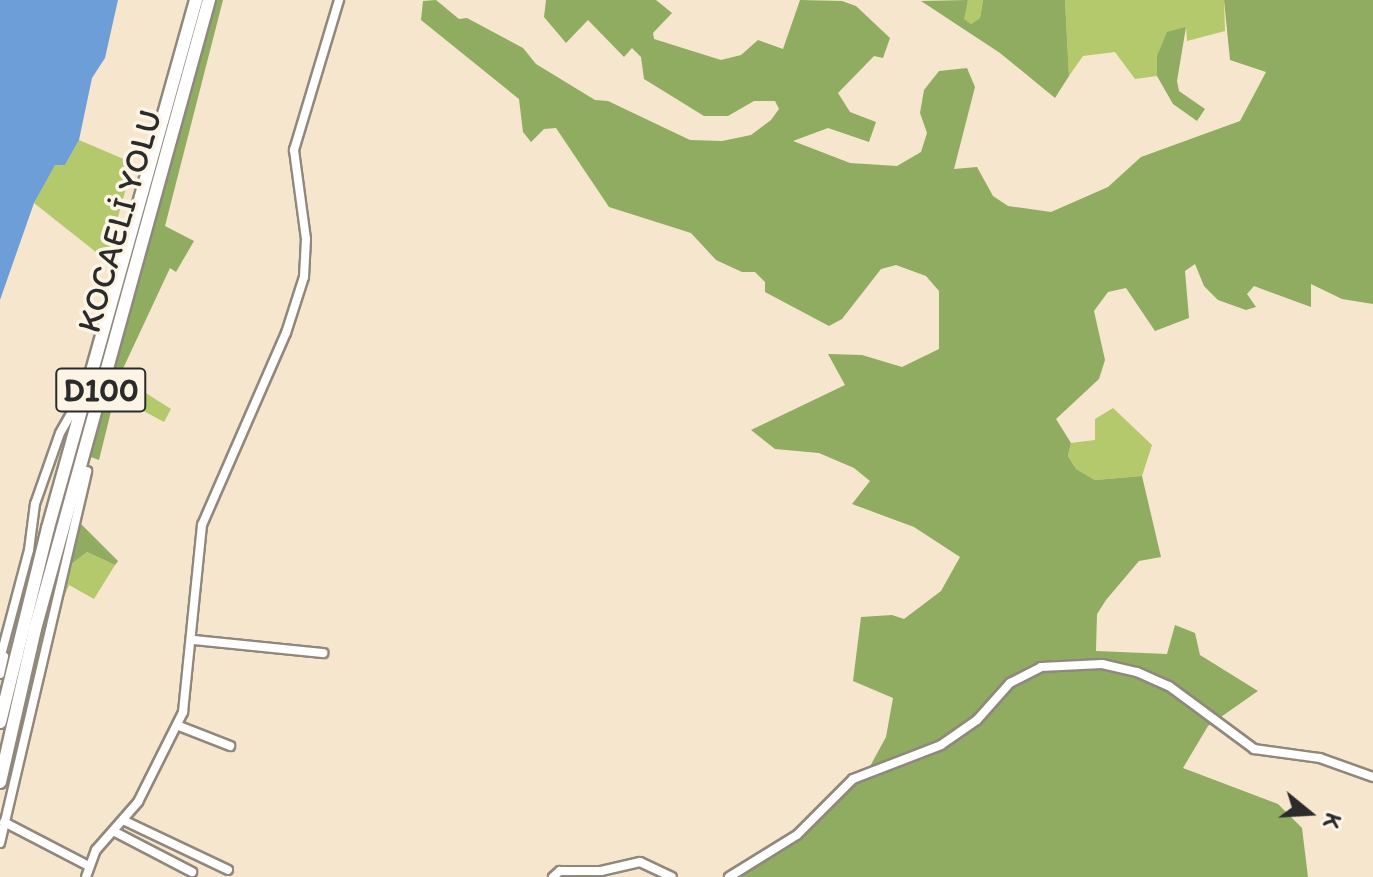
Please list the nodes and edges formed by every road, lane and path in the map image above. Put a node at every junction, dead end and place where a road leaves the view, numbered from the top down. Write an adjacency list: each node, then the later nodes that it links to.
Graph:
1 (196, 0): 4 (highway, D100)
2 (209, 0): 15 (highway, KOCAELİ YOLU / D100)
3 (339, 0): 6 (street)
4 (89, 382): 7 (street); 11 (highway, D100)
5 (87, 471): 17 (street)
6 (193, 640): 8 (street); 12 (street)
7 (6, 647): 9 (street); 10 (street)
8 (323, 653)
9 (0, 659)
10 (0, 674)
11 (0, 722)
12 (179, 726): 13 (street); 16 (street)
13 (230, 746)
14 (1373, 777): 26 (street)
15 (0, 782)
16 (125, 821): 18 (street); 21 (street)
17 (4, 822): 19 (street); 20 (street)
18 (115, 832): 20 (street); 22 (street)
19 (0, 843)
20 (89, 866): 23 (street)
21 (228, 870)
22 (192, 872)
23 (86, 877)
24 (553, 877): 25 (street)
25 (672, 877)
26 (729, 877)

